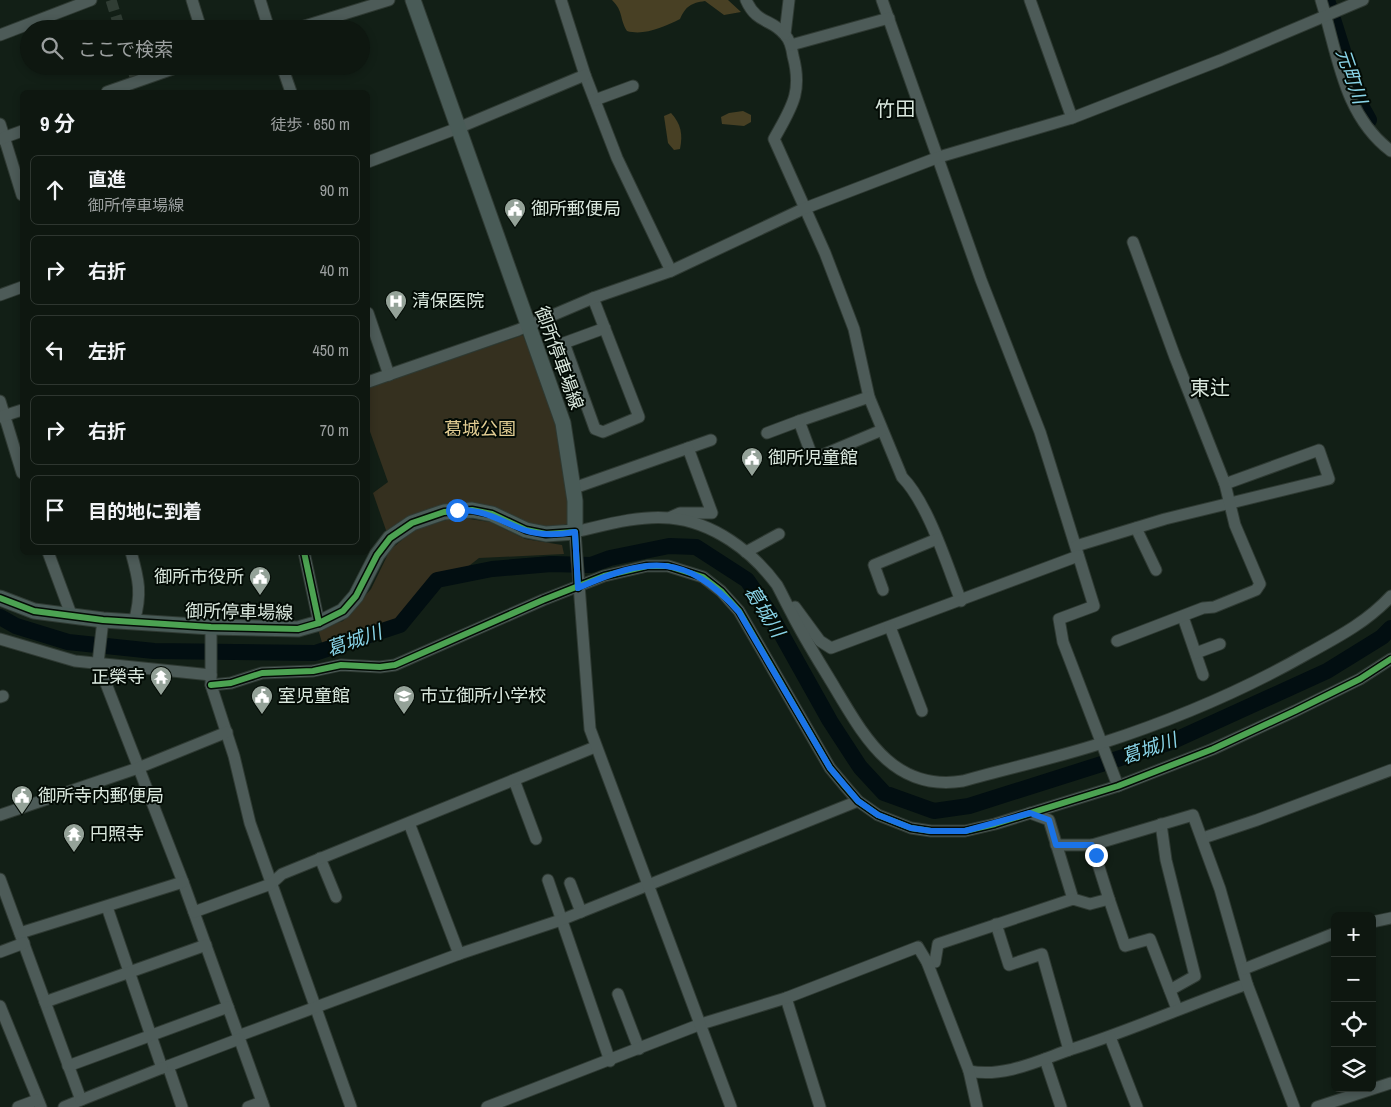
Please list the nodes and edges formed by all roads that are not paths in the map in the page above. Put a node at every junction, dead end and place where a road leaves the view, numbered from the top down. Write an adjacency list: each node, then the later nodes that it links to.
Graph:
1 (91, 0): 16 (street)
2 (192, 0): 17 (street)
3 (260, 0): 18 (street)
4 (389, 0): 19 (street)
5 (413, 0): 35 (main road, 御所停車場線)
6 (561, 0): 26 (street)
7 (746, 0): 21 (street)
8 (789, 0): 21 (street)
9 (1030, 0): 33 (street)
10 (1321, 0): 14 (street)
11 (1363, 0): 13 (street)
12 (886, 1): 15 (street)
13 (1338, 4): 14 (street)
14 (1326, 15): 33 (street); 38 (street)
15 (889, 18): 23 (street); 39 (street)
16 (39, 20)
17 (198, 20)
18 (266, 20)
19 (324, 20)
20 (20, 27): 22 (street)
21 (785, 34): 23 (street)
22 (0, 35)
23 (791, 45): 42 (street)
24 (154, 75): 27 (street)
25 (285, 75): 31 (street)
26 (585, 75): 32 (street); 35 (street)
27 (136, 81): 29 (street); 30 (street)
28 (634, 86): 32 (street)
29 (112, 90)
30 (140, 90)
31 (290, 90)
32 (595, 100): 44 (street)
33 (1072, 118): 39 (street)
34 (0, 124): 37 (street)
35 (458, 128): 40 (street); 49 (main road, 御所停車場線)
36 (20, 132): 37 (street)
37 (2, 138): 41 (street)
38 (1391, 151)
39 (939, 157): 42 (street); 71 (street)
40 (370, 161)
41 (20, 189)
42 (803, 208): 44 (street); 53 (street)
43 (1133, 242): 63 (street)
44 (671, 271): 47 (street)
45 (20, 288): 46 (street)
46 (0, 295)
47 (593, 298): 49 (street); 50 (street)
48 (370, 319): 51 (street)
49 (527, 325): 51 (street); 64 (main road, 御所停車場線)
50 (605, 328): 50 (street)
51 (389, 375): 52 (street)
52 (370, 381)
53 (868, 397): 57 (street); 58 (street)
54 (0, 401): 56 (street)
55 (20, 411): 56 (street)
56 (3, 417): 62 (street)
57 (799, 421): 58 (street); 59 (street)
58 (882, 430): 70 (street)
59 (767, 433)
60 (711, 440): 61 (street)
61 (688, 448): 64 (street); 66 (street)
62 (20, 467)
63 (1225, 484): 65 (street); 65 (street)
64 (574, 488): 69 (main road, 御所停車場線)
65 (1231, 504): 67 (street); 84 (street)
66 (669, 518): 69 (street); 72 (street)
67 (1136, 528): 71 (street); 76 (street)
68 (779, 534): 72 (street)
69 (575, 538): 77 (street); 87 (main road, 御所停車場線)
70 (937, 539): 78 (street); 82 (street)
71 (1077, 551): 82 (street); 100 (street)
72 (746, 552): 81 (street)
73 (49, 555): 83 (street)
74 (132, 555): 85 (street)
75 (305, 555): 87 (street)
76 (1156, 570)
77 (578, 584): 97 (street); 101 (street); 106 (street)
78 (883, 590)
79 (1391, 596): 100 (street)
80 (0, 598): 83 (main road, 御所停車場線)
81 (785, 598): 88 (street); 100 (street)
82 (961, 601): 88 (street)
83 (72, 617): 86 (main road, 御所停車場線)
84 (1184, 617): 91 (street); 93 (street)
85 (134, 622): 86 (main road, 御所停車場線); 89 (main road, 御所停車場線)
86 (103, 623): 95 (street)
87 (319, 623): 89 (main road, 御所停車場線)
88 (890, 627): 98 (street)
89 (211, 631): 97 (street)
90 (0, 639): 95 (street)
91 (1117, 641)
92 (1220, 644): 93 (street)
93 (1196, 653): 96 (street)
94 (1391, 659): 105 (street)
95 (99, 662): 97 (street); 102 (street)
96 (1203, 674)
97 (211, 677): 99 (street)
98 (922, 711)
99 (227, 732): 102 (street); 122 (street)
100 (1102, 745): 105 (street)
101 (596, 747): 104 (street); 123 (street)
102 (138, 768): 109 (street); 120 (street)
103 (1391, 770): 113 (street)
104 (514, 780): 111 (street); 114 (street)
105 (1117, 784): 107 (street)
106 (858, 801): 108 (street); 123 (street)
107 (1064, 802): 108 (street); 110 (street)
108 (1030, 813): 110 (street)
109 (0, 815)
110 (1049, 820): 115 (street)
111 (409, 823): 117 (street); 138 (street)
112 (1161, 824): 113 (street); 116 (street); 143 (street)
113 (1202, 838): 140 (street)
114 (536, 839)
115 (1056, 845): 116 (street); 125 (street)
116 (1092, 845): 126 (street)
117 (320, 858): 122 (street); 124 (street)
118 (0, 879): 135 (street)
119 (548, 880): 131 (street)
120 (183, 882): 127 (street); 128 (street)
121 (570, 883): 129 (street)
122 (271, 884): 128 (street); 149 (street)
123 (649, 885): 129 (street); 151 (street)
124 (336, 897)
125 (1073, 899): 126 (street); 133 (street)
126 (1109, 900): 143 (street)
127 (107, 907): 135 (street); 141 (street)
128 (194, 912): 136 (street)
129 (581, 912): 131 (street)
130 (1391, 918): 132 (street)
131 (561, 920): 138 (street); 158 (street)
132 (1376, 921)
133 (996, 924): 139 (street); 156 (street)
134 (1331, 935): 140 (street)
135 (22, 938): 137 (street); 146 (street)
136 (206, 946): 141 (street); 148 (street)
137 (0, 952)
138 (459, 954): 149 (street)
139 (927, 962): 145 (street); 161 (street)
140 (1244, 969): 142 (street)
141 (129, 972): 146 (street); 152 (street)
142 (1247, 984): 150 (street); 178 (street)
143 (1170, 990): 150 (street)
144 (618, 994): 155 (street)
145 (786, 998): 151 (street); 175 (street)
146 (45, 1002): 159 (street)
147 (0, 1006): 165 (street)
148 (228, 1007): 152 (street); 153 (street)
149 (316, 1007): 153 (street); 172 (street)
150 (1177, 1009): 154 (street)
151 (701, 1024): 155 (street); 174 (street)
152 (150, 1036): 159 (street); 160 (street)
153 (239, 1037): 160 (street); 166 (street)
154 (1110, 1037): 156 (street); 177 (street)
155 (639, 1049): 158 (street)
156 (1069, 1050): 157 (street)
157 (1045, 1059): 161 (street); 176 (street)
158 (610, 1061): 164 (street)
159 (68, 1066): 163 (street)
160 (165, 1067): 163 (street); 170 (street)
161 (969, 1071): 167 (street)
162 (1391, 1084): 179 (street)
163 (81, 1100): 169 (street)
164 (510, 1103): 173 (street)
165 (40, 1104): 168 (street)
166 (263, 1105): 171 (street)
167 (973, 1106)
168 (18, 1107)
169 (64, 1107)
170 (182, 1107)
171 (248, 1107)
172 (350, 1107)
173 (487, 1107)
174 (731, 1107)
175 (820, 1107)
176 (1061, 1107)
177 (1137, 1107)
178 (1294, 1107)
179 (1317, 1107)

